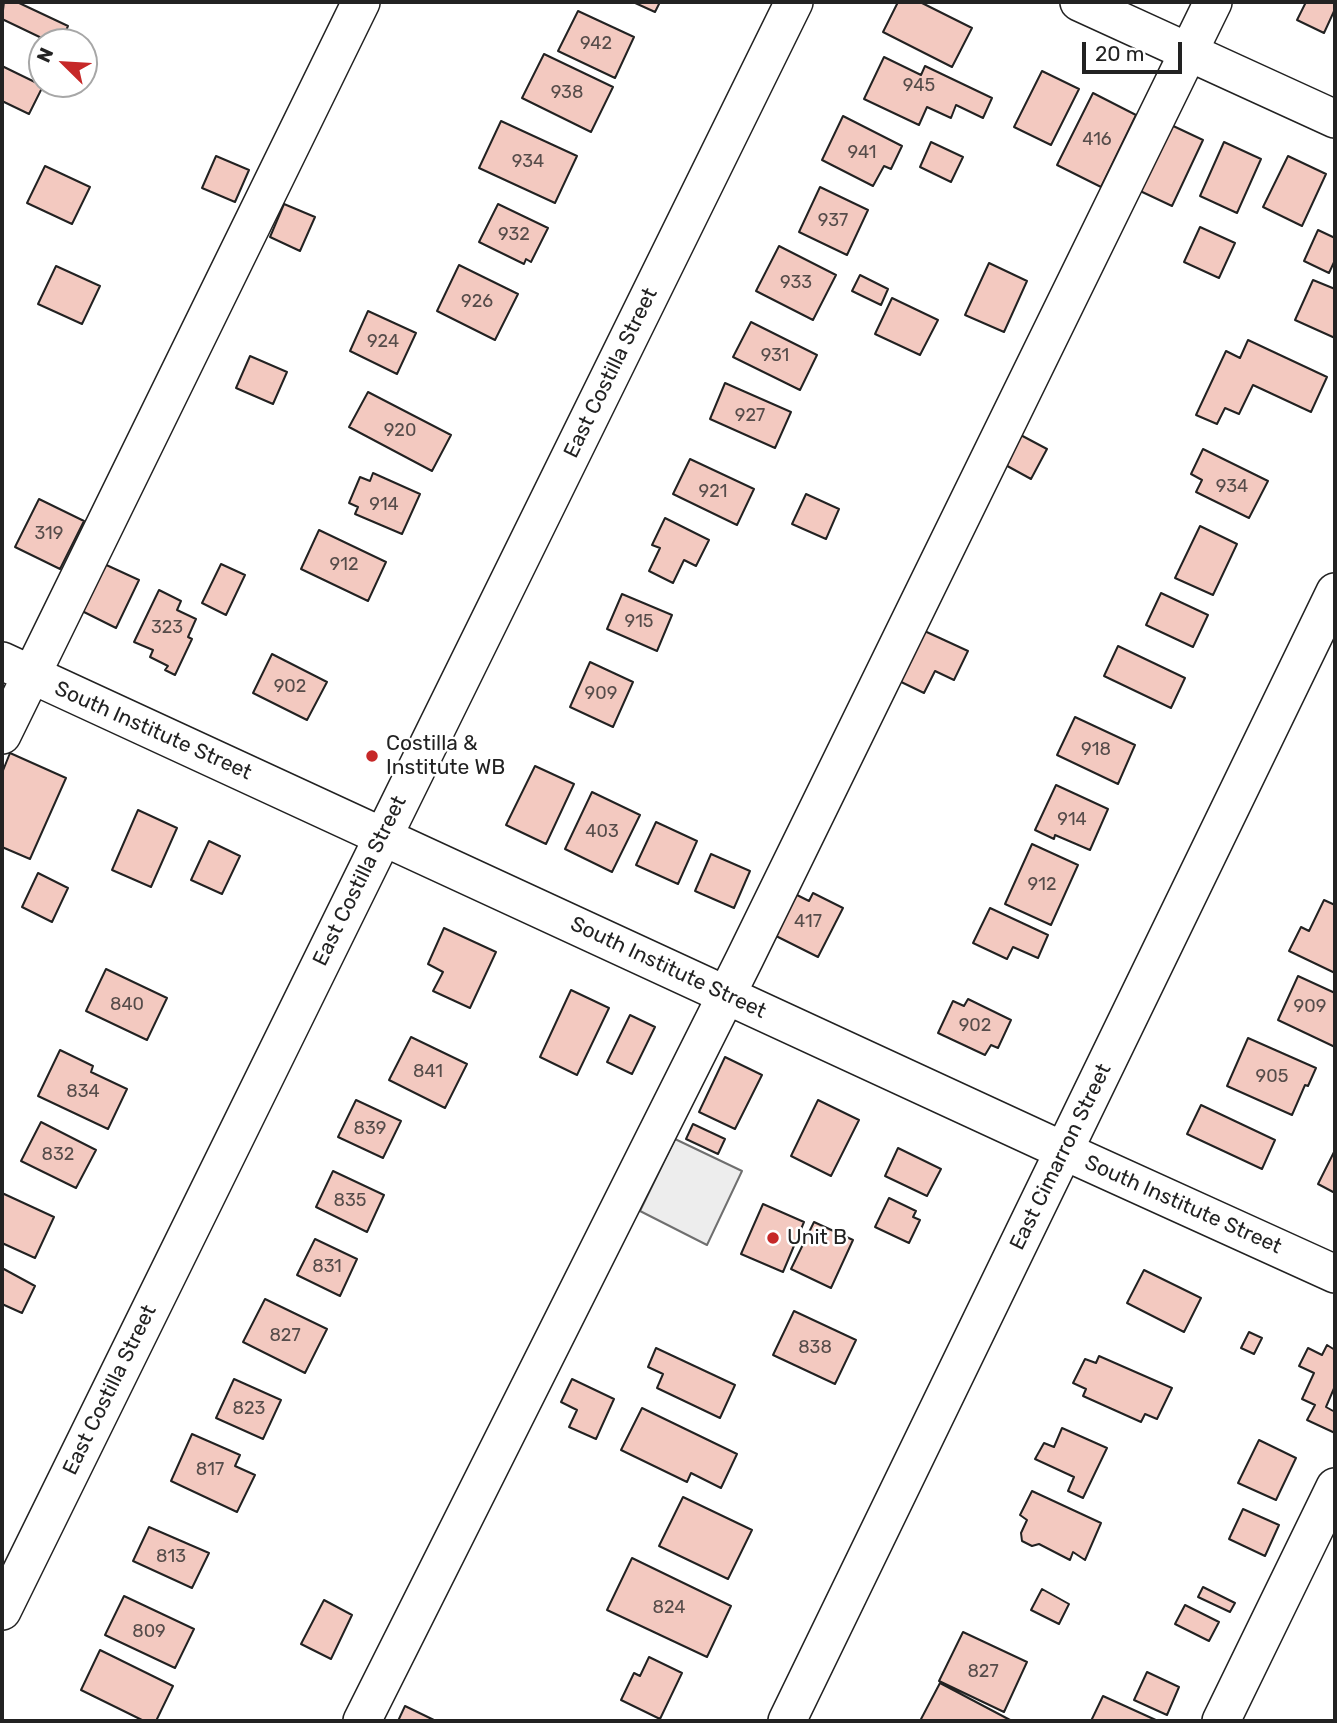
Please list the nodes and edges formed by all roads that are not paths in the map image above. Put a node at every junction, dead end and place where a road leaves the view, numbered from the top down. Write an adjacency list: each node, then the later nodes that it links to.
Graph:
1 (360, 2): 8 (street)
2 (794, 2): 10 (street, East Costilla Street)
3 (1079, 2): 5 (street)
4 (1213, 2): 5 (street)
5 (1188, 52): 6 (street); 11 (street)
6 (1335, 120)
7 (1335, 592): 12 (street, East Cimarron Street)
8 (16, 669): 9 (street); 10 (street, South Institute Street)
9 (2, 735)
10 (382, 836): 11 (street, South Institute Street); 15 (street, East Costilla Street)
11 (726, 995): 12 (street, South Institute Street); 16 (street)
12 (1064, 1151): 13 (street, South Institute Street); 17 (street, East Cimarron Street)
13 (1335, 1274)
14 (1335, 1487): 18 (street)
15 (2, 1611)
16 (362, 1721)
17 (787, 1721)
18 (1221, 1721)

